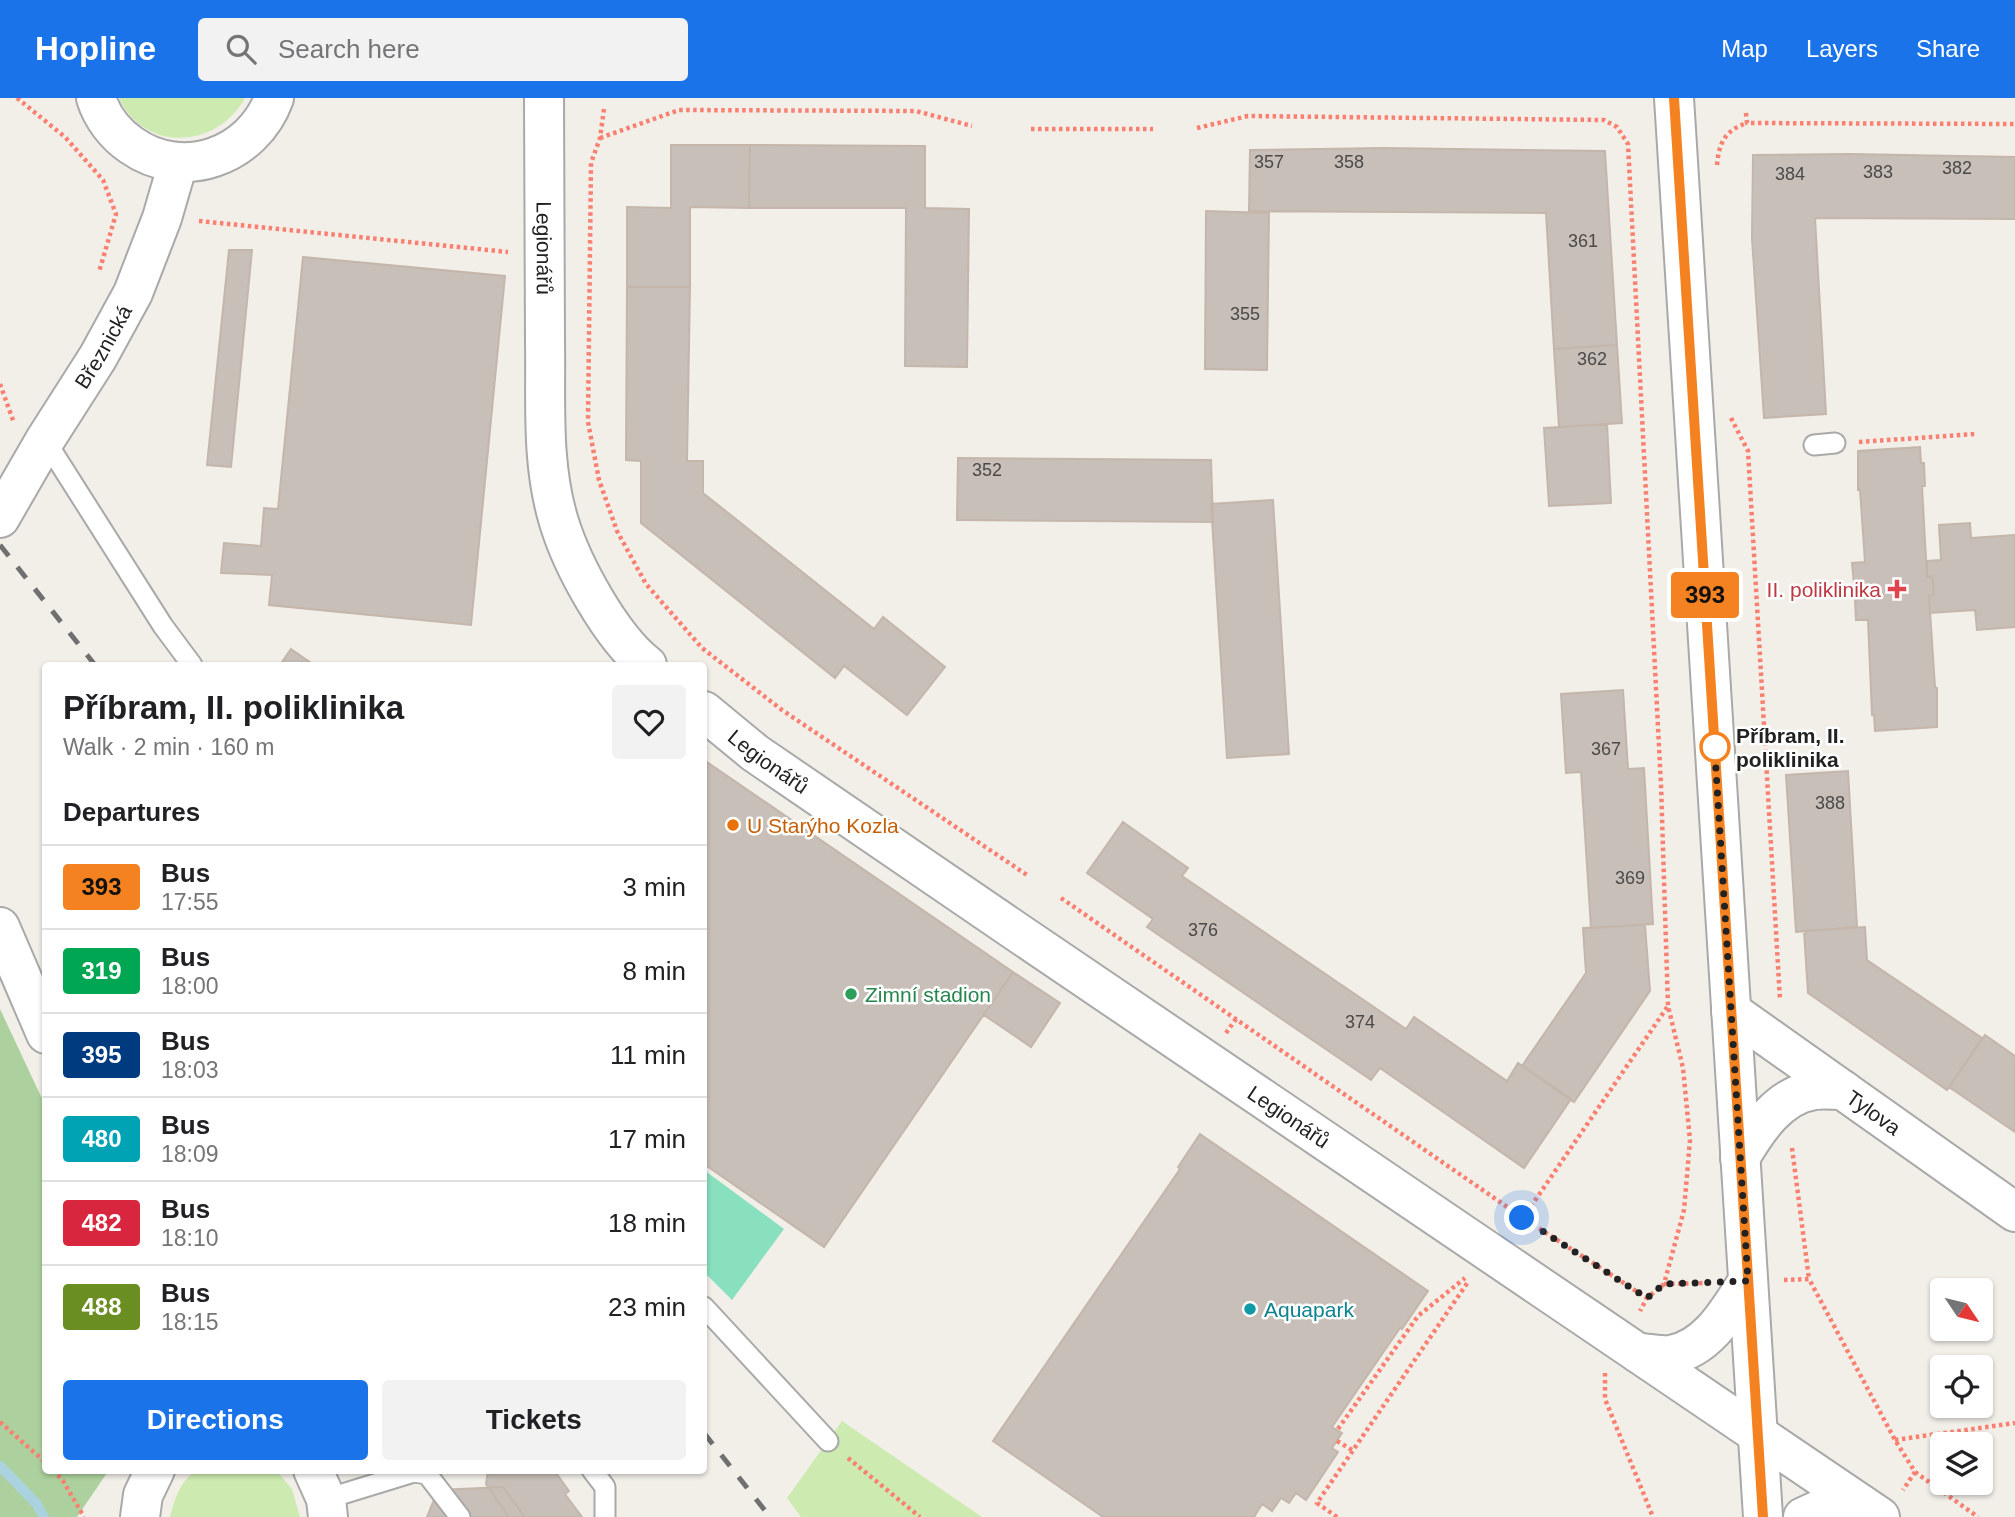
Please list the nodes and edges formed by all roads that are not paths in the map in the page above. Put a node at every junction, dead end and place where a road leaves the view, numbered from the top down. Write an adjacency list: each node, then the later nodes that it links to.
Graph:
1 (96, 98): 5 (street)
2 (274, 98): 5 (street)
3 (544, 98): 11 (street, Legionářů)
4 (1674, 98): 14 (street)
5 (178, 163): 6 (street, Březnická)
6 (29, 432): 9 (street, Březnická); 10 (lane)
7 (1836, 443): 8 (lane)
8 (1814, 445)
9 (0, 518)
10 (190, 662)
11 (643, 662)
12 (707, 713): 21 (street, Legionářů)
13 (0, 927): 15 (street)
14 (1731, 1011): 16 (street, Tylova); 17 (street)
15 (42, 1025)
16 (1843, 1090): 17 (street); 18 (street, Tylova)
17 (1740, 1158): 19 (street)
18 (2015, 1212)
19 (1748, 1281): 21 (street); 22 (street)
20 (707, 1310): 23 (lane)
21 (1630, 1347): 22 (street, Legionářů)
22 (1758, 1435): 29 (street, Legionářů); 33 (street)
23 (828, 1441)
24 (153, 1474): 30 (street)
25 (403, 1474): 28 (lane)
26 (427, 1474): 31 (lane)
27 (595, 1474): 32 (lane)
28 (322, 1495)
29 (1880, 1507): 34 (street)
30 (140, 1517)
31 (460, 1517)
32 (605, 1517)
33 (1763, 1517)
34 (1803, 1517)

